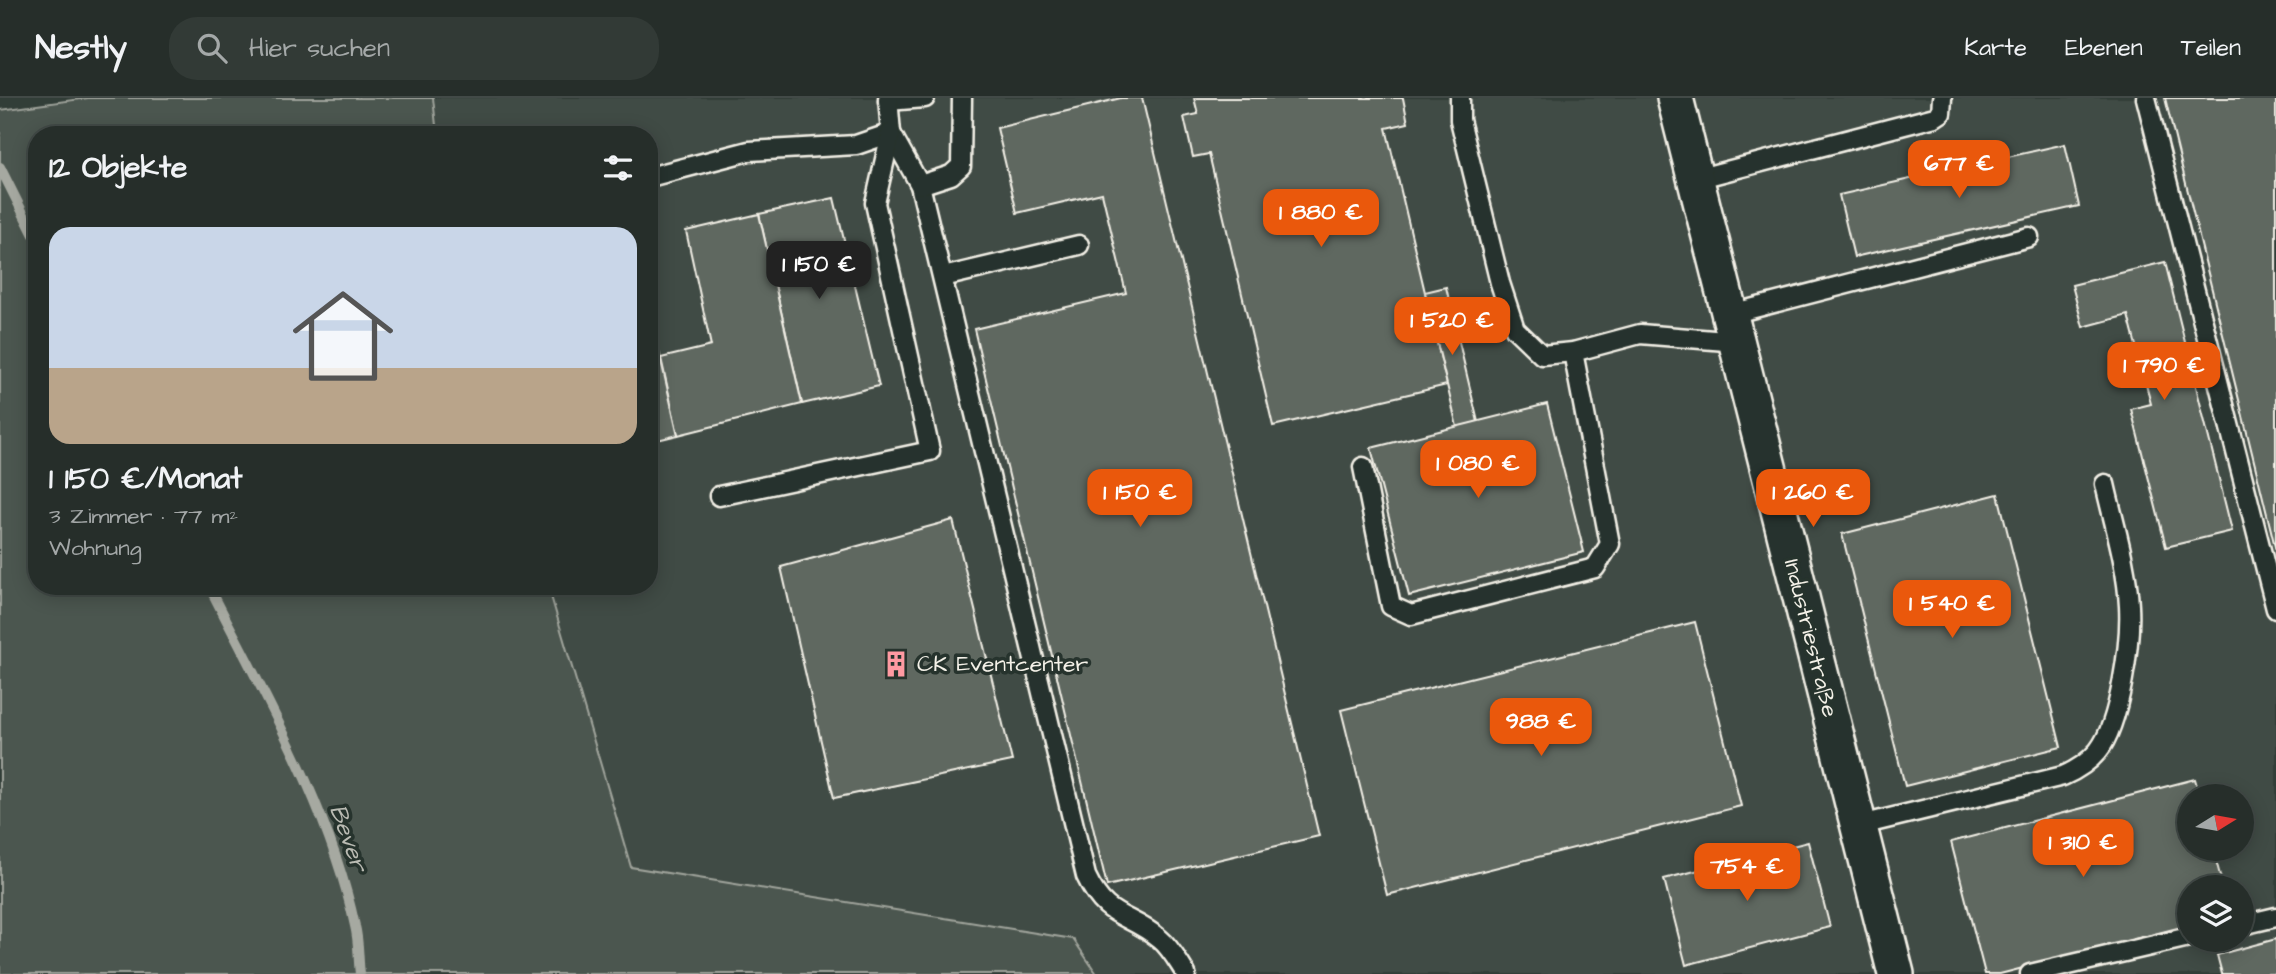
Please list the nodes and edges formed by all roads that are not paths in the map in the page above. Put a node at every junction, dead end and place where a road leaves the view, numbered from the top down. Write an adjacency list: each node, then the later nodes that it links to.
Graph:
1 (925, 98): 7 (lane)
2 (962, 98): 11 (lane)
3 (1460, 98): 16 (lane)
4 (1675, 98): 10 (street, Industriestraße)
5 (1942, 98): 10 (lane)
6 (2146, 98): 20 (lane)
7 (888, 99): 8 (lane)
8 (891, 132): 9 (lane); 11 (lane); 19 (lane)
9 (658, 175)
10 (1696, 179): 15 (street, Industriestraße)
11 (920, 185): 14 (lane)
12 (2029, 237): 15 (lane)
13 (1079, 245): 14 (lane)
14 (943, 277): 25 (lane)
15 (1735, 328): 16 (lane); 21 (street, Industriestraße)
16 (1573, 352): 17 (lane)
17 (1363, 467)
18 (2105, 484): 21 (lane)
19 (719, 496)
20 (2276, 609)
21 (1857, 826): 26 (street, Industriestraße)
22 (2276, 917): 23 (lane)
23 (2254, 922)
24 (2177, 940): 27 (lane)
25 (1186, 974)
26 (1896, 974)
27 (2030, 974)

